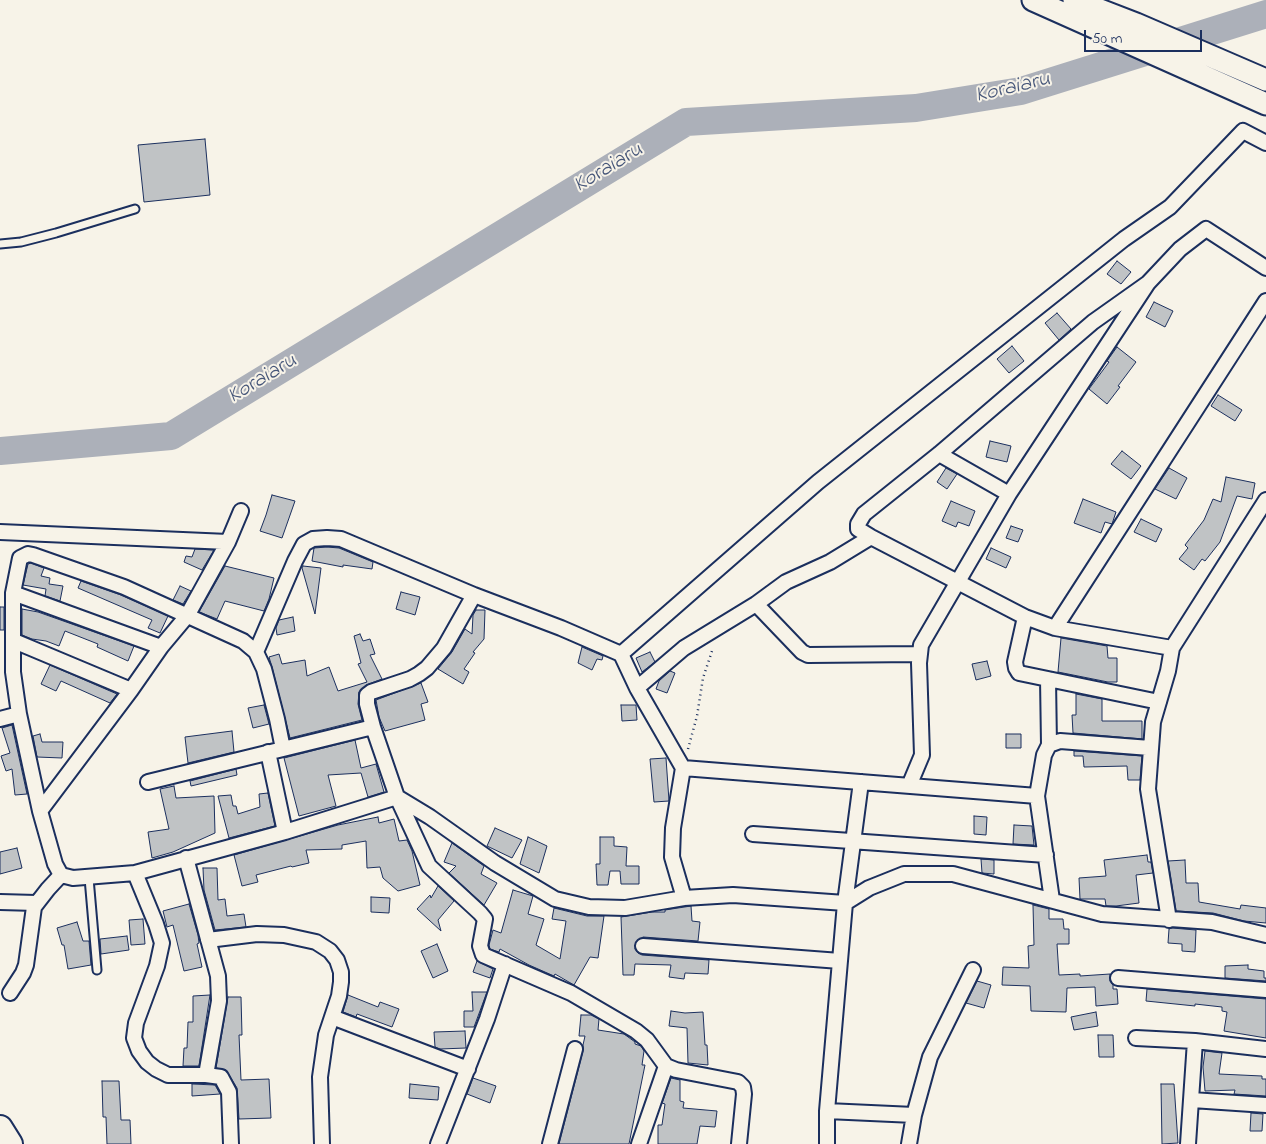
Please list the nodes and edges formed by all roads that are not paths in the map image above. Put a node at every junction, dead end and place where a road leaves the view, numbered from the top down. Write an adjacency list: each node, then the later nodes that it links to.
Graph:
1 (1033, 0): 2 (main road)
2 (1076, 10): 3 (main road); 4 (main road)
3 (1266, 80)
4 (1266, 104)
5 (1266, 144): 29 (street)
6 (135, 209): 7 (lane)
7 (0, 244)
8 (1266, 268): 9 (street)
9 (1148, 283): 11 (street); 12 (street)
10 (1266, 301): 24 (street)
11 (939, 454): 12 (street); 16 (street)
12 (1008, 494): 18 (street)
13 (1266, 500): 27 (street)
14 (242, 511): 17 (street)
15 (0, 532): 17 (street)
16 (871, 538): 18 (street); 21 (street)
17 (228, 542): 22 (street)
18 (957, 583): 23 (street); 30 (street)
19 (13, 592): 22 (street); 25 (street); 26 (street)
20 (474, 595): 28 (street); 29 (street); 37 (street)
21 (756, 604): 30 (street); 32 (street)
22 (187, 616): 26 (street); 28 (street)
23 (1025, 617): 24 (street); 31 (street)
24 (1055, 628): 27 (street)
25 (14, 641): 33 (street); 35 (street)
26 (161, 647): 33 (street)
27 (1172, 648): 34 (street)
28 (256, 652): 40 (street)
29 (621, 654): 32 (street)
30 (919, 654): 45 (street)
31 (1048, 679): 34 (street); 38 (street)
32 (637, 688): 42 (street)
33 (131, 690): 48 (street)
34 (1159, 702): 39 (street)
35 (18, 714): 36 (street); 48 (street)
36 (0, 719)
37 (373, 727): 40 (street); 47 (street)
38 (1049, 745): 39 (street); 46 (street)
39 (1150, 748): 62 (street)
40 (282, 749): 41 (street)
41 (268, 752): 43 (street); 49 (street)
42 (683, 768): 44 (street); 57 (street)
43 (148, 782)
44 (861, 782): 45 (street); 51 (street)
45 (909, 786): 46 (street)
46 (1037, 796): 52 (street)
47 (397, 798): 49 (street); 57 (street); 67 (street)
48 (40, 811): 55 (street)
49 (285, 832): 53 (street)
50 (752, 834): 51 (street)
51 (854, 842): 52 (street); 61 (street)
52 (1046, 855): 58 (street)
53 (186, 858): 54 (street); 64 (street)
54 (135, 873): 56 (street); 80 (street)
55 (62, 875): 56 (street); 60 (street)
56 (89, 878): 68 (lane)
57 (684, 898): 61 (street)
58 (1052, 900): 61 (street); 62 (street)
59 (0, 902): 60 (street)
60 (36, 903): 72 (street)
61 (845, 903): 66 (street)
62 (1169, 920): 63 (street)
63 (1266, 935)
64 (208, 940): 73 (street); 80 (street)
65 (643, 946): 66 (street)
66 (840, 961): 83 (street)
67 (505, 964): 78 (street); 79 (street)
68 (97, 970)
69 (973, 970): 84 (street)
70 (1118, 978): 71 (street)
71 (1266, 990)
72 (10, 992)
73 (332, 1016): 79 (street); 88 (street)
74 (1136, 1038): 75 (street)
75 (1194, 1041): 77 (street); 81 (street)
76 (575, 1049): 90 (street)
77 (1266, 1049)
78 (666, 1066): 91 (street); 92 (street)
79 (468, 1069): 89 (street)
80 (206, 1075): 87 (street)
81 (1192, 1100): 82 (street); 95 (street)
82 (1266, 1105)
83 (827, 1111): 84 (street); 93 (street)
84 (914, 1115): 94 (street)
85 (0, 1128): 86 (highway)
86 (10, 1144)
87 (231, 1144)
88 (322, 1144)
89 (438, 1144)
90 (550, 1144)
91 (639, 1144)
92 (740, 1144)
93 (828, 1144)
94 (909, 1144)
95 (1188, 1144)

